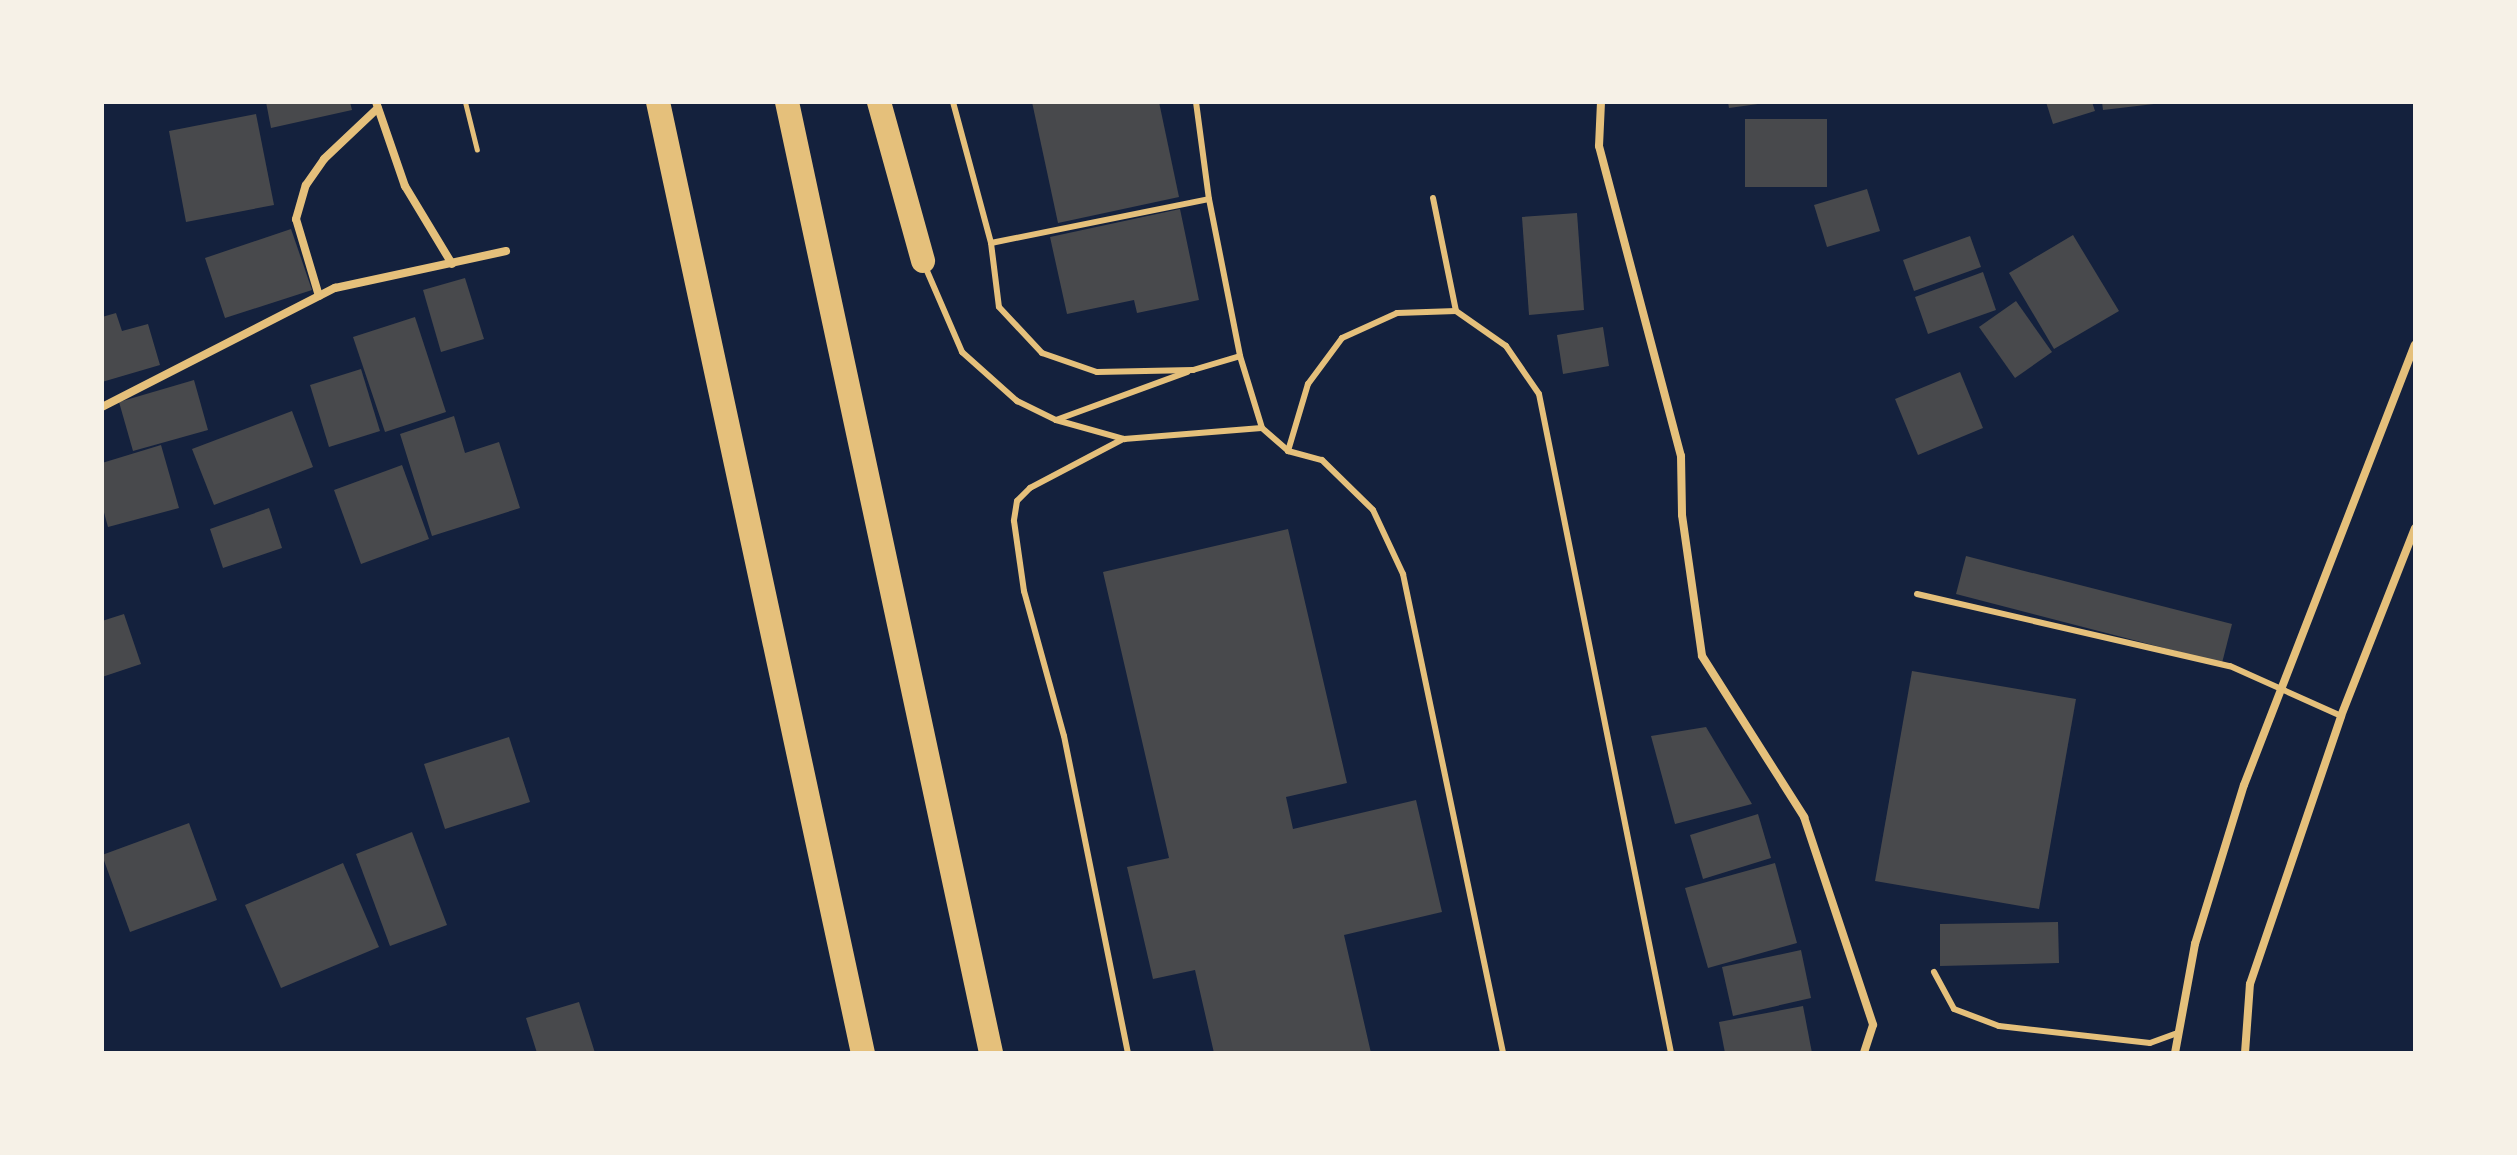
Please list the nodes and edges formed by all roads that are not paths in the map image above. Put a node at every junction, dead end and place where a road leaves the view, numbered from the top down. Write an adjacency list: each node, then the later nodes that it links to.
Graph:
1 (658, 102): 30 (highway)
2 (787, 102): 31 (highway)
3 (879, 102): 12 (highway)
4 (953, 102): 10 (lane)
5 (1196, 102): 9 (lane)
6 (1601, 102): 35 (street)
7 (377, 105): 13 (street); 14 (street)
8 (1433, 198): 15 (lane)
9 (1209, 199): 10 (lane); 17 (lane)
10 (991, 243): 18 (lane)
11 (506, 251): 13 (street)
12 (923, 261): 20 (lane)
13 (452, 264): 14 (street)
14 (319, 296): 19 (street)
15 (1456, 311): 23 (lane); 34 (lane)
16 (2415, 345): 26 (street)
17 (1240, 356): 18 (lane); 21 (lane)
18 (1193, 370): 20 (lane)
19 (102, 407)
20 (1056, 420): 22 (lane)
21 (1262, 428): 22 (lane); 23 (lane)
22 (1124, 439): 32 (lane)
23 (1288, 451): 33 (lane)
24 (2415, 528): 27 (street)
25 (1917, 594): 26 (lane)
26 (2278, 692): 27 (lane); 29 (street)
27 (2341, 716): 37 (street)
28 (1934, 972): 29 (lane)
29 (2175, 1034): 36 (street)
30 (863, 1053)
31 (991, 1053)
32 (1128, 1053)
33 (1503, 1053)
34 (1671, 1053)
35 (1864, 1053)
36 (2175, 1053)
37 (2245, 1053)

